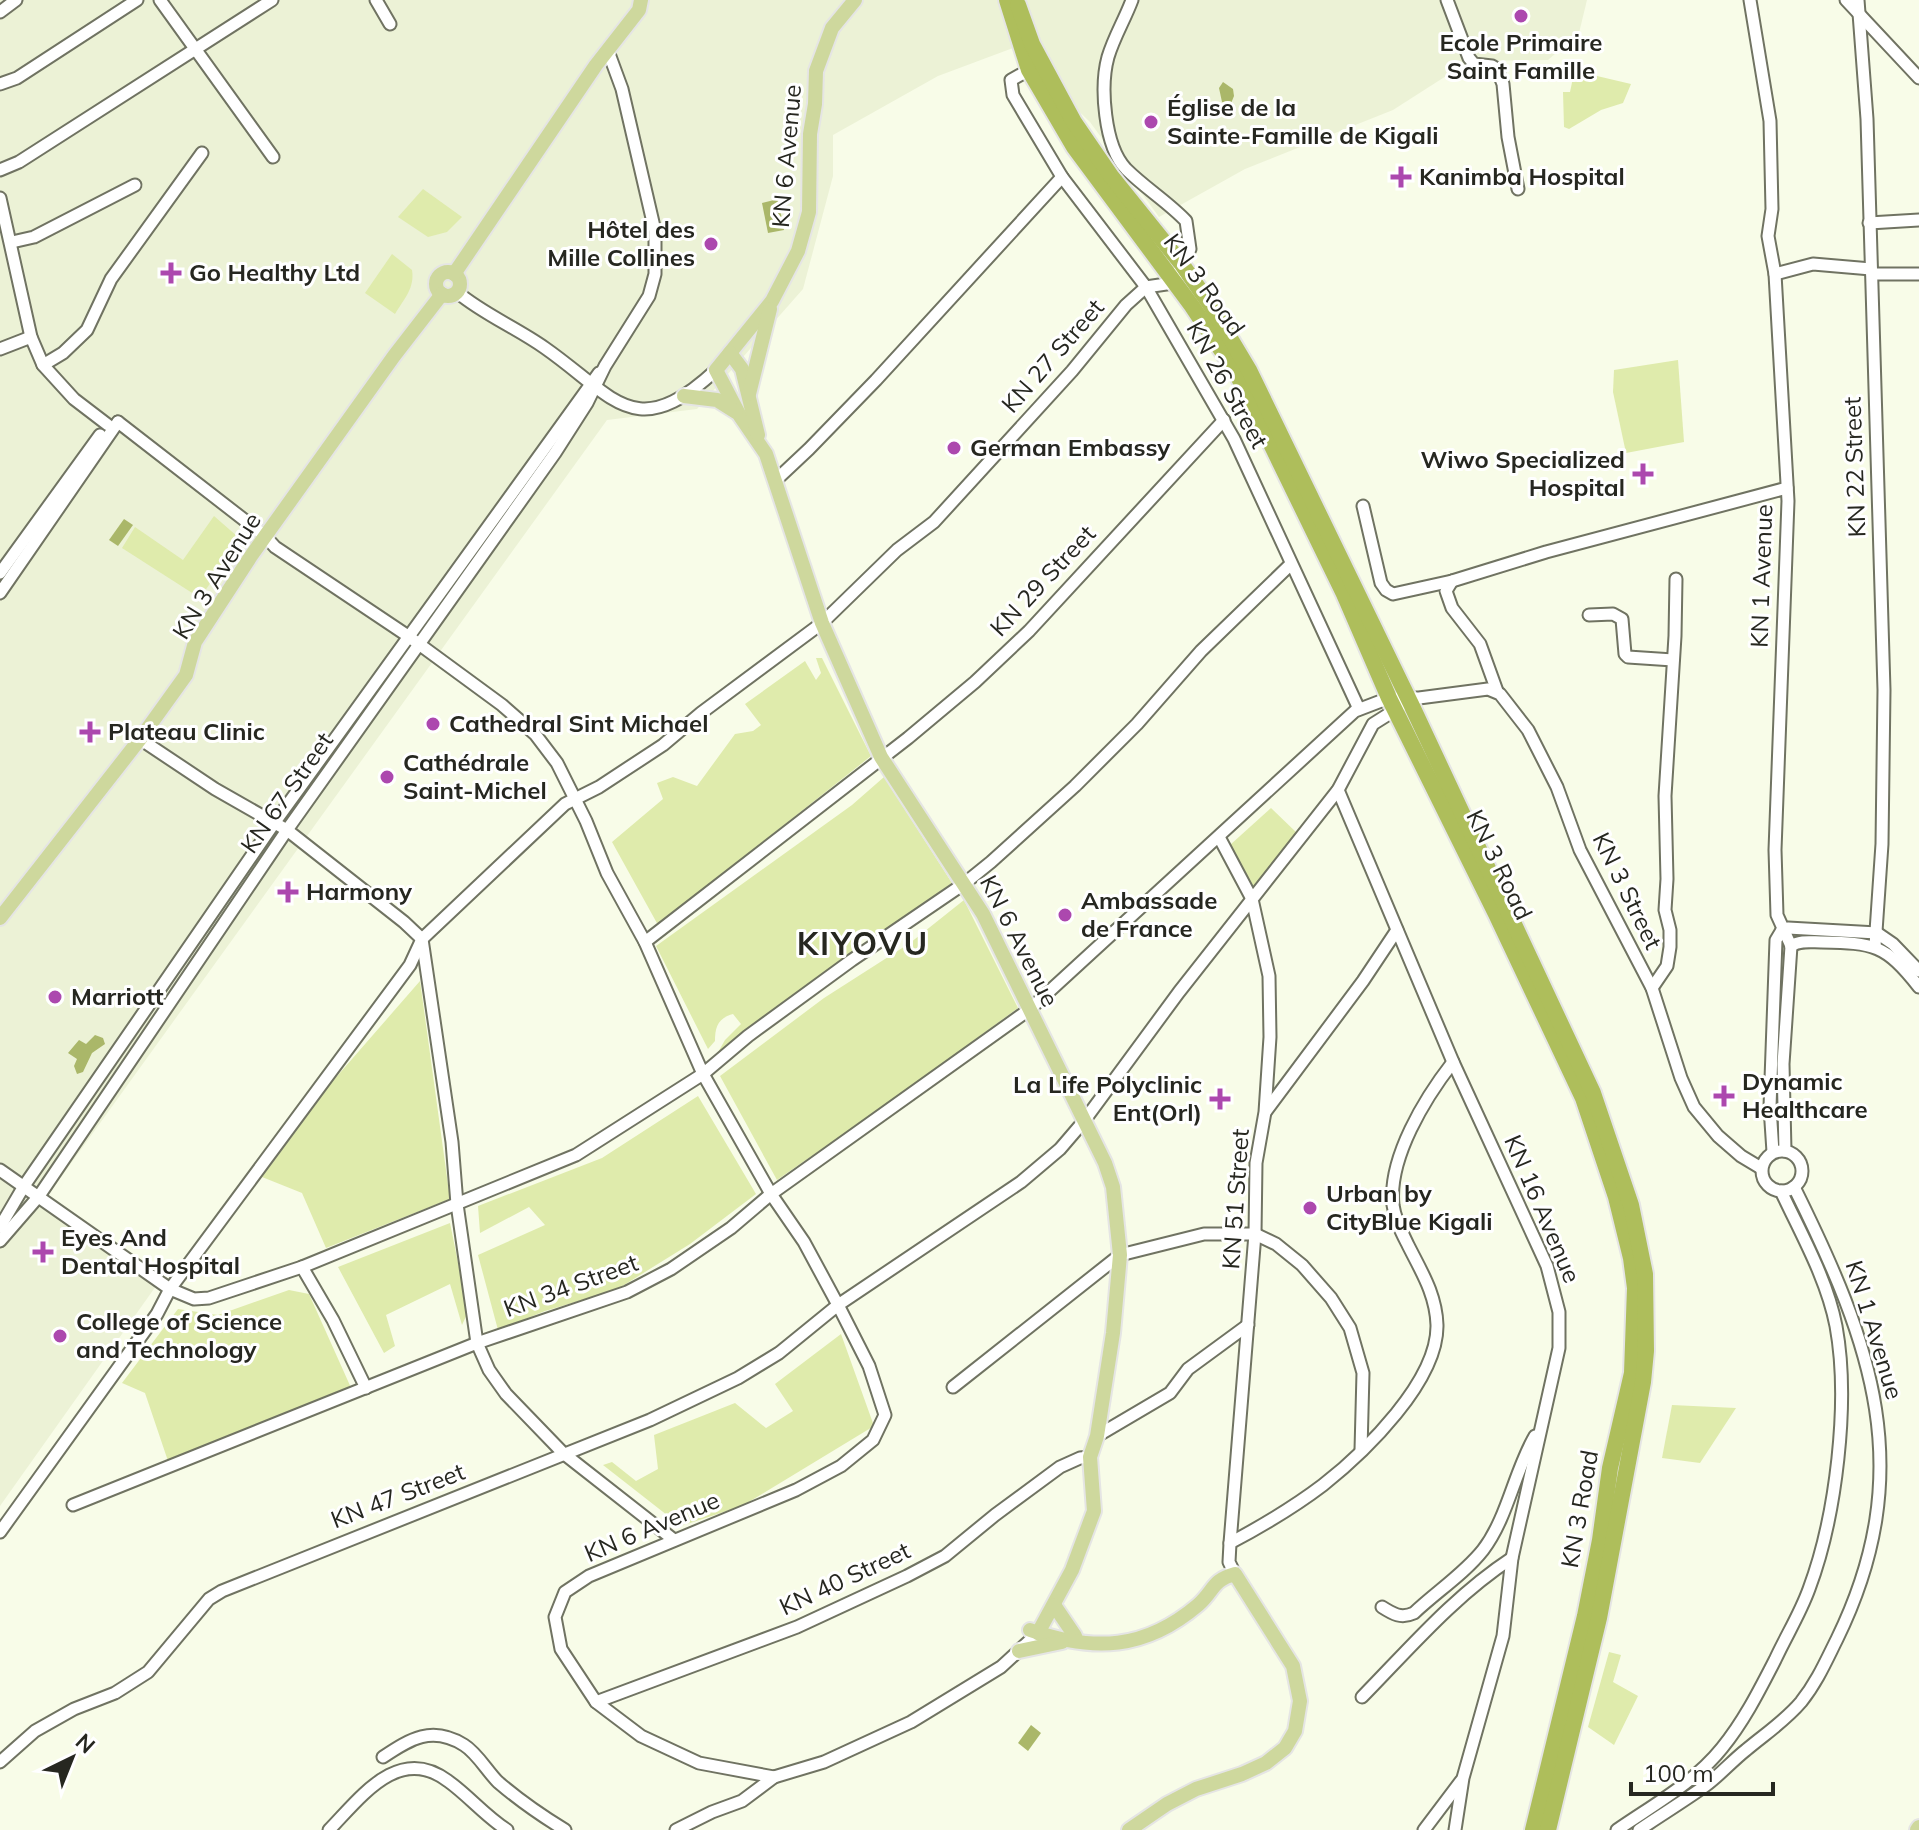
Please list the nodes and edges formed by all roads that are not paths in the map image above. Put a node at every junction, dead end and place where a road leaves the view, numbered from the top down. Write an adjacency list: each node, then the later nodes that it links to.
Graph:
1 (16, 0): 15 (street)
2 (137, 0): 22 (street)
3 (160, 0): 18 (street)
4 (272, 0): 18 (street)
5 (376, 0): 17 (street)
6 (641, 0): 19 (main road)
7 (855, 0): 41 (main road, KN 6 Avenue)
8 (1007, 0): 20 (highway, KN 3 Road)
9 (1017, 0): 33 (highway, KN 3 Road)
10 (1132, 0): 33 (street)
11 (1447, 0): 28 (street)
12 (1750, 0): 36 (street, KN 1 Avenue)
13 (1846, 0): 16 (street)
14 (1858, 0): 16 (street, KN 22 Street)
15 (0, 12)
16 (1860, 14): 21 (street); 31 (street, KN 22 Street)
17 (390, 24)
18 (195, 47): 24 (street); 25 (street)
19 (608, 51): 35 (main road); 47 (street, KN 67 Street)
20 (1029, 70): 26 (street, KN 26 Street); 38 (highway, KN 3 Road)
21 (1919, 78)
22 (0, 84)
23 (202, 153): 45 (street)
24 (273, 157)
25 (0, 170)
26 (1062, 177): 39 (street, KN 26 Street); 56 (street)
27 (135, 185): 32 (street)
28 (1518, 189)
29 (0, 198): 32 (street, KN 6 Avenue)
30 (1919, 220): 31 (street)
31 (1869, 223): 34 (street, KN 22 Street)
32 (12, 242): 42 (street, KN 6 Avenue)
33 (1181, 263): 38 (street); 70 (highway, KN 3 Road)
34 (1872, 272): 36 (street); 37 (street); 85 (street, KN 22 Street)
35 (454, 274): 40 (main road); 40 (main road)
36 (1775, 274): 57 (street, KN 1 Avenue)
37 (1919, 274)
38 (1173, 283): 39 (street); 71 (highway, KN 3 Road)
39 (1146, 287): 51 (street, KN 26 Street); 66 (street, KN 27 Street)
40 (450, 293): 47 (street); 59 (main road, KN 3 Avenue)
41 (772, 301): 44 (main road, KN 6 Avenue); 48 (main road)
42 (31, 337): 43 (street); 45 (street, KN 6 Avenue)
43 (0, 349)
44 (730, 353): 46 (main road, KN 6 Avenue); 48 (main road, KN 6 Avenue)
45 (43, 365): 52 (street, KN 6 Avenue)
46 (716, 370): 49 (street); 50 (main road, KN 6 Avenue)
47 (593, 384): 49 (street); 54 (street, KN 67 Street); 55 (street, KN 67 Street)
48 (749, 394): 53 (main road, KN 6 Avenue)
49 (684, 396): 50 (main road)
50 (740, 416): 53 (main road, KN 6 Avenue)
51 (1224, 420): 60 (street, KN 26 Street); 74 (street, KN 29 Street)
52 (113, 424): 59 (street, KN 6 Avenue); 61 (street)
53 (759, 440): 56 (main road, KN 6 Avenue)
54 (545, 444): 55 (street); 67 (street, KN 67 Street)
55 (555, 453): 67 (street, KN 67 Street)
56 (776, 480): 66 (main road, KN 6 Avenue)
57 (1787, 488): 63 (street); 84 (street, KN 1 Avenue)
58 (1363, 506): 63 (street)
59 (265, 536): 67 (street, KN 6 Avenue); 73 (main road, KN 3 Avenue)
60 (1291, 564): 72 (street, KN 26 Street); 80 (street)
61 (4, 570): 64 (street)
62 (1676, 579): 68 (street)
63 (1452, 581): 69 (street, KN 3 Street)
64 (0, 593)
65 (1589, 615): 68 (street)
66 (822, 623): 74 (main road, KN 6 Avenue); 76 (street, KN 27 Street)
67 (413, 640): 76 (street, KN 6 Avenue); 77 (street, KN 67 Street); 78 (street, KN 67 Street)
68 (1673, 660): 92 (street)
69 (1497, 691): 70 (street); 92 (street, KN 3 Street)
70 (1413, 700): 71 (street); 150 (highway, KN 3 Road)
71 (1392, 704): 72 (street); 75 (street); 149 (highway, KN 3 Road)
72 (1359, 709): 79 (street, KN 34 Street)
73 (140, 739): 77 (street); 82 (main road, KN 3 Avenue)
74 (881, 757): 80 (main road, KN 6 Avenue); 87 (street, KN 29 Street)
75 (1338, 790): 81 (street, KN 47 Street); 83 (street, KN 16 Avenue)
76 (573, 799): 86 (street, KN 27 Street); 87 (street, KN 6 Avenue)
77 (275, 822): 78 (street); 101 (street, KN 67 Street)
78 (287, 830): 86 (street); 105 (street, KN 67 Street)
79 (1219, 837): 81 (street, KN 51 Street); 93 (street, KN 34 Street)
80 (965, 883): 93 (main road, KN 6 Avenue); 95 (street)
81 (1252, 899): 96 (street, KN 51 Street); 97 (street, KN 47 Street)
82 (3, 909)
83 (1397, 930): 94 (street, KN 16 Avenue); 96 (street)
84 (1782, 930): 85 (street); 88 (street); 98 (street, KN 1 Avenue)
85 (1877, 933): 89 (street, KN 22 Street); 90 (street)
86 (422, 939): 106 (street); 112 (street, KN 27 Street)
87 (645, 942): 95 (street, KN 6 Avenue)
88 (1791, 946): 89 (street); 98 (street)
89 (1875, 946): 91 (street)
90 (1919, 971)
91 (1919, 987)
92 (1652, 988): 99 (street, KN 3 Street)
93 (1030, 1009): 97 (main road, KN 6 Avenue); 104 (street, KN 34 Street)
94 (1453, 1062): 118 (street, KN 16 Avenue); 120 (street)
95 (703, 1074): 104 (street, KN 6 Avenue); 106 (street)
96 (1265, 1112): 108 (street, KN 51 Street)
97 (1084, 1121): 110 (main road, KN 6 Avenue); 113 (street, KN 47 Street)
98 (1779, 1152): 99 (street); 102 (street)
99 (1761, 1168): 103 (street)
100 (0, 1170): 101 (street)
101 (24, 1186): 105 (street); 107 (street, KN 67 Street)
102 (1794, 1187): 103 (street); 152 (street, KN 1 Avenue)
103 (1781, 1191): 151 (street, KN 1 Avenue)
104 (771, 1194): 113 (street, KN 6 Avenue); 115 (street, KN 34 Street)
105 (39, 1196): 109 (street, KN 67 Street); 112 (street)
106 (457, 1204): 111 (street); 115 (street)
107 (0, 1227)
108 (1255, 1234): 110 (street); 114 (street, KN 51 Street); 120 (street)
109 (0, 1241)
110 (1120, 1255): 116 (street); 119 (main road, KN 6 Avenue)
111 (302, 1267): 112 (street); 117 (street)
112 (170, 1289): 125 (street, KN 27 Street)
113 (838, 1305): 121 (street, KN 47 Street); 126 (street, KN 6 Avenue)
114 (1248, 1325): 119 (street); 127 (street, KN 51 Street)
115 (477, 1343): 117 (street, KN 34 Street); 121 (street)
116 (953, 1387)
117 (366, 1388): 124 (street, KN 34 Street)
118 (1539, 1429): 128 (street, KN 16 Avenue); 131 (street)
119 (1097, 1436): 122 (main road, KN 6 Avenue)
120 (1361, 1450): 127 (street)
121 (563, 1453): 126 (street); 139 (street, KN 47 Street)
122 (1090, 1457): 123 (main road, KN 6 Avenue); 137 (street, KN 40 Street)
123 (1091, 1490): 130 (main road, KN 6 Avenue); 132 (main road, KN 6 Avenue)
124 (73, 1505)
125 (0, 1532)
126 (674, 1540): 137 (street, KN 6 Avenue)
127 (1230, 1543): 129 (street, KN 51 Street)
128 (1512, 1558): 136 (street); 141 (street, KN 16 Avenue)
129 (1235, 1574): 133 (main road); 146 (main road)
130 (1054, 1605): 132 (main road, KN 6 Avenue); 133 (main road)
131 (1382, 1607)
132 (1036, 1628): 133 (main road); 134 (street, KN 6 Avenue); 135 (street, KN 6 Avenue)
133 (1073, 1639): 134 (main road)
134 (1019, 1651): 135 (street, KN 6 Avenue)
135 (986, 1676): 140 (street, KN 6 Avenue)
136 (1362, 1697)
137 (596, 1702): 140 (street, KN 6 Avenue)
138 (383, 1757): 144 (street)
139 (0, 1762)
140 (774, 1777): 145 (street)
141 (1463, 1778): 147 (street); 148 (street, KN 16 Avenue)
142 (329, 1830): 143 (street)
143 (507, 1830)
144 (565, 1830)
145 (676, 1830)
146 (1129, 1830)
147 (1424, 1830)
148 (1455, 1830)
149 (1533, 1830)
150 (1548, 1830)
151 (1617, 1830)
152 (1639, 1830)

